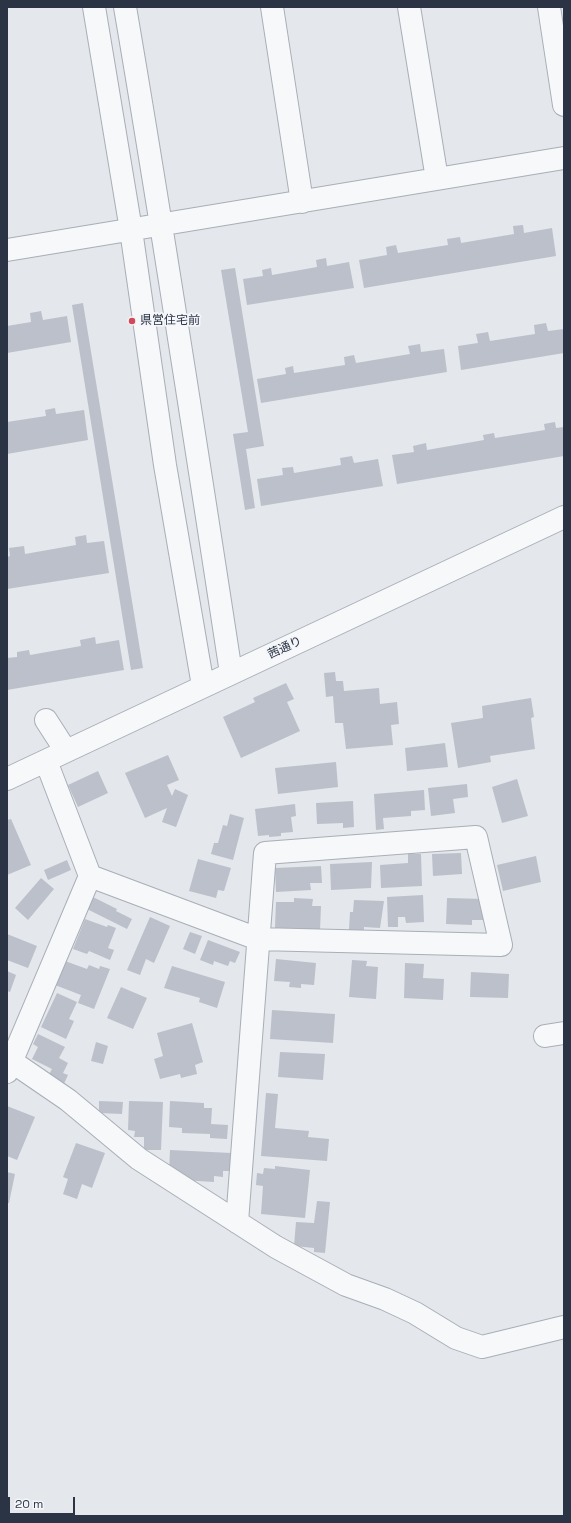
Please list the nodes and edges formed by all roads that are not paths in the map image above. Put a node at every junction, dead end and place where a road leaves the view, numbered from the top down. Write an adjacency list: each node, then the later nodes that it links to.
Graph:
1 (94, 7): 11 (street)
2 (125, 7): 10 (street)
3 (272, 7): 9 (street)
4 (409, 7): 8 (street)
5 (549, 7): 6 (street)
6 (564, 105)
7 (564, 158): 8 (street)
8 (437, 179): 9 (street)
9 (302, 202): 10 (street)
10 (162, 225): 11 (street); 14 (street)
11 (131, 230): 12 (street); 15 (street)
12 (7, 250)
13 (564, 517): 14 (street, 茜通り)
14 (232, 673): 15 (street, 茜通り)
15 (203, 686): 17 (street, 茜通り)
16 (46, 720): 17 (street)
17 (66, 751): 18 (street, 茜通り)
18 (46, 761): 19 (street, 茜通り); 20 (street)
19 (7, 779)
20 (90, 876): 21 (street); 22 (street)
21 (258, 940): 21 (street); 23 (street)
22 (8, 1065): 23 (street)
23 (237, 1222): 24 (street)
24 (564, 1327)

